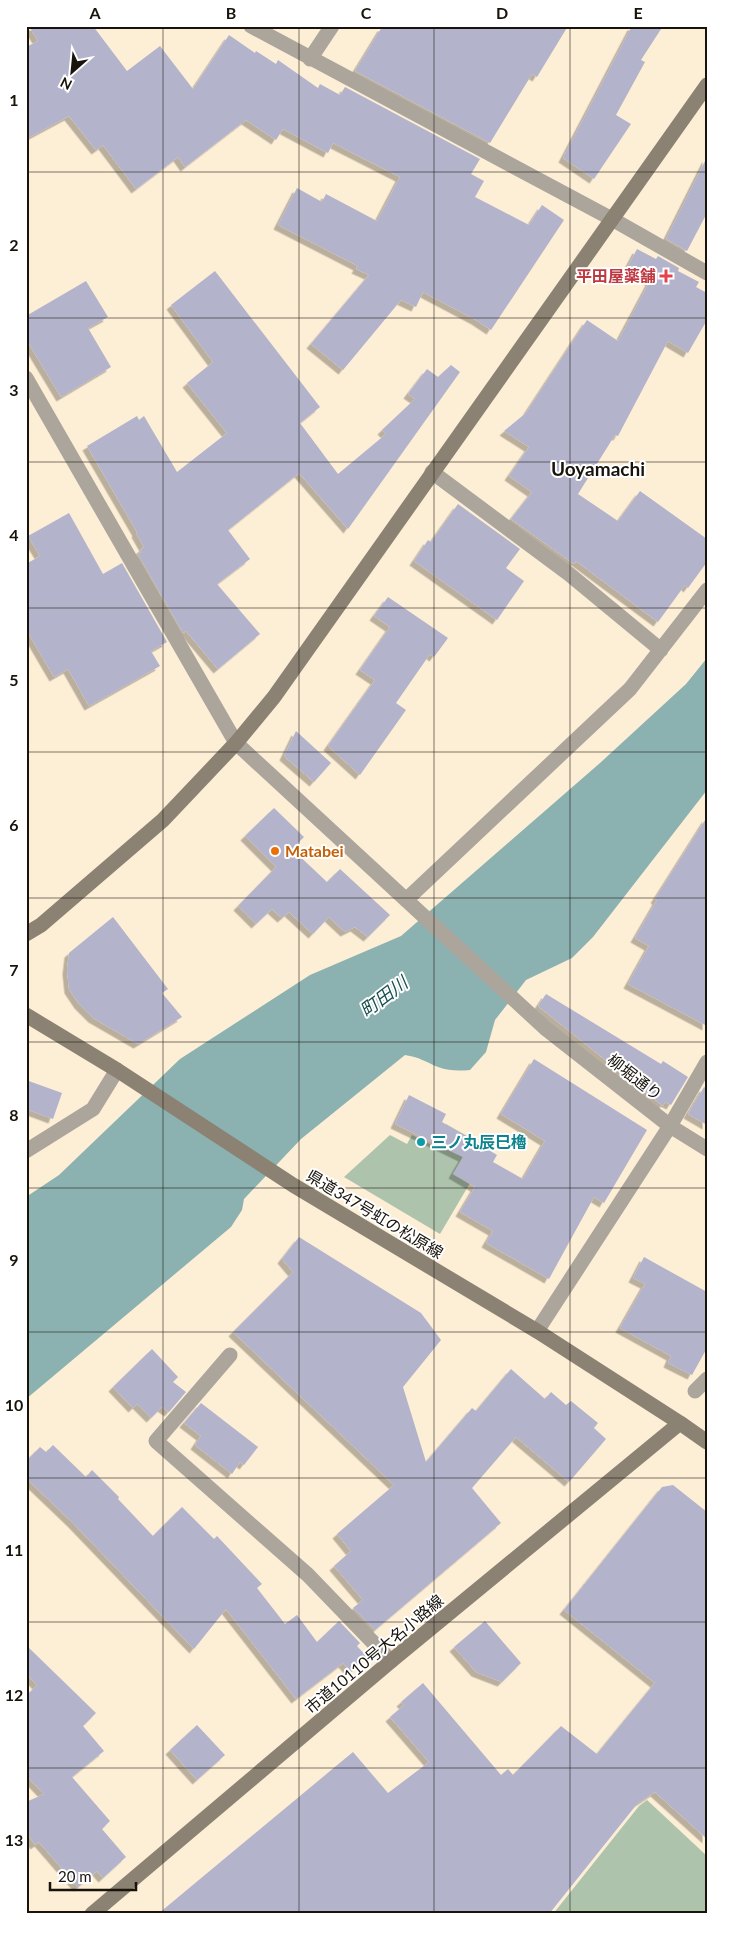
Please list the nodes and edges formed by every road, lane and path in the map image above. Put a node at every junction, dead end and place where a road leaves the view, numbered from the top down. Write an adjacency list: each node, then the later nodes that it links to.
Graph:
1 (251, 26): 3 (street)
2 (332, 26): 3 (street)
3 (310, 59): 5 (street)
4 (707, 85): 5 (street)
5 (612, 220): 6 (street); 8 (street)
6 (707, 273)
7 (26, 378): 11 (street, 柳堀通り)
8 (432, 472): 10 (street); 11 (street)
9 (705, 596): 10 (street)
10 (661, 650): 12 (street)
11 (236, 744): 12 (street, 柳堀通り); 13 (street)
12 (406, 900): 17 (street, 柳堀通り)
13 (26, 934)
14 (26, 1016): 16 (street, 県道347号虹の松原線)
15 (707, 1062): 17 (street)
16 (116, 1070): 19 (street); 20 (street, 県道347号虹の松原線)
17 (670, 1126): 18 (street, 柳堀通り); 20 (street)
18 (707, 1149)
19 (26, 1151)
20 (537, 1331): 24 (street, 県道347号虹の松原線)
21 (230, 1355): 26 (street)
22 (707, 1379): 23 (street)
23 (695, 1391)
24 (680, 1423): 25 (street, 県道347号虹の松原線); 26 (street, 市道10110号大名小路線)
25 (707, 1442)
26 (391, 1661): 27 (street, 市道10110号大名小路線)
27 (92, 1914)

